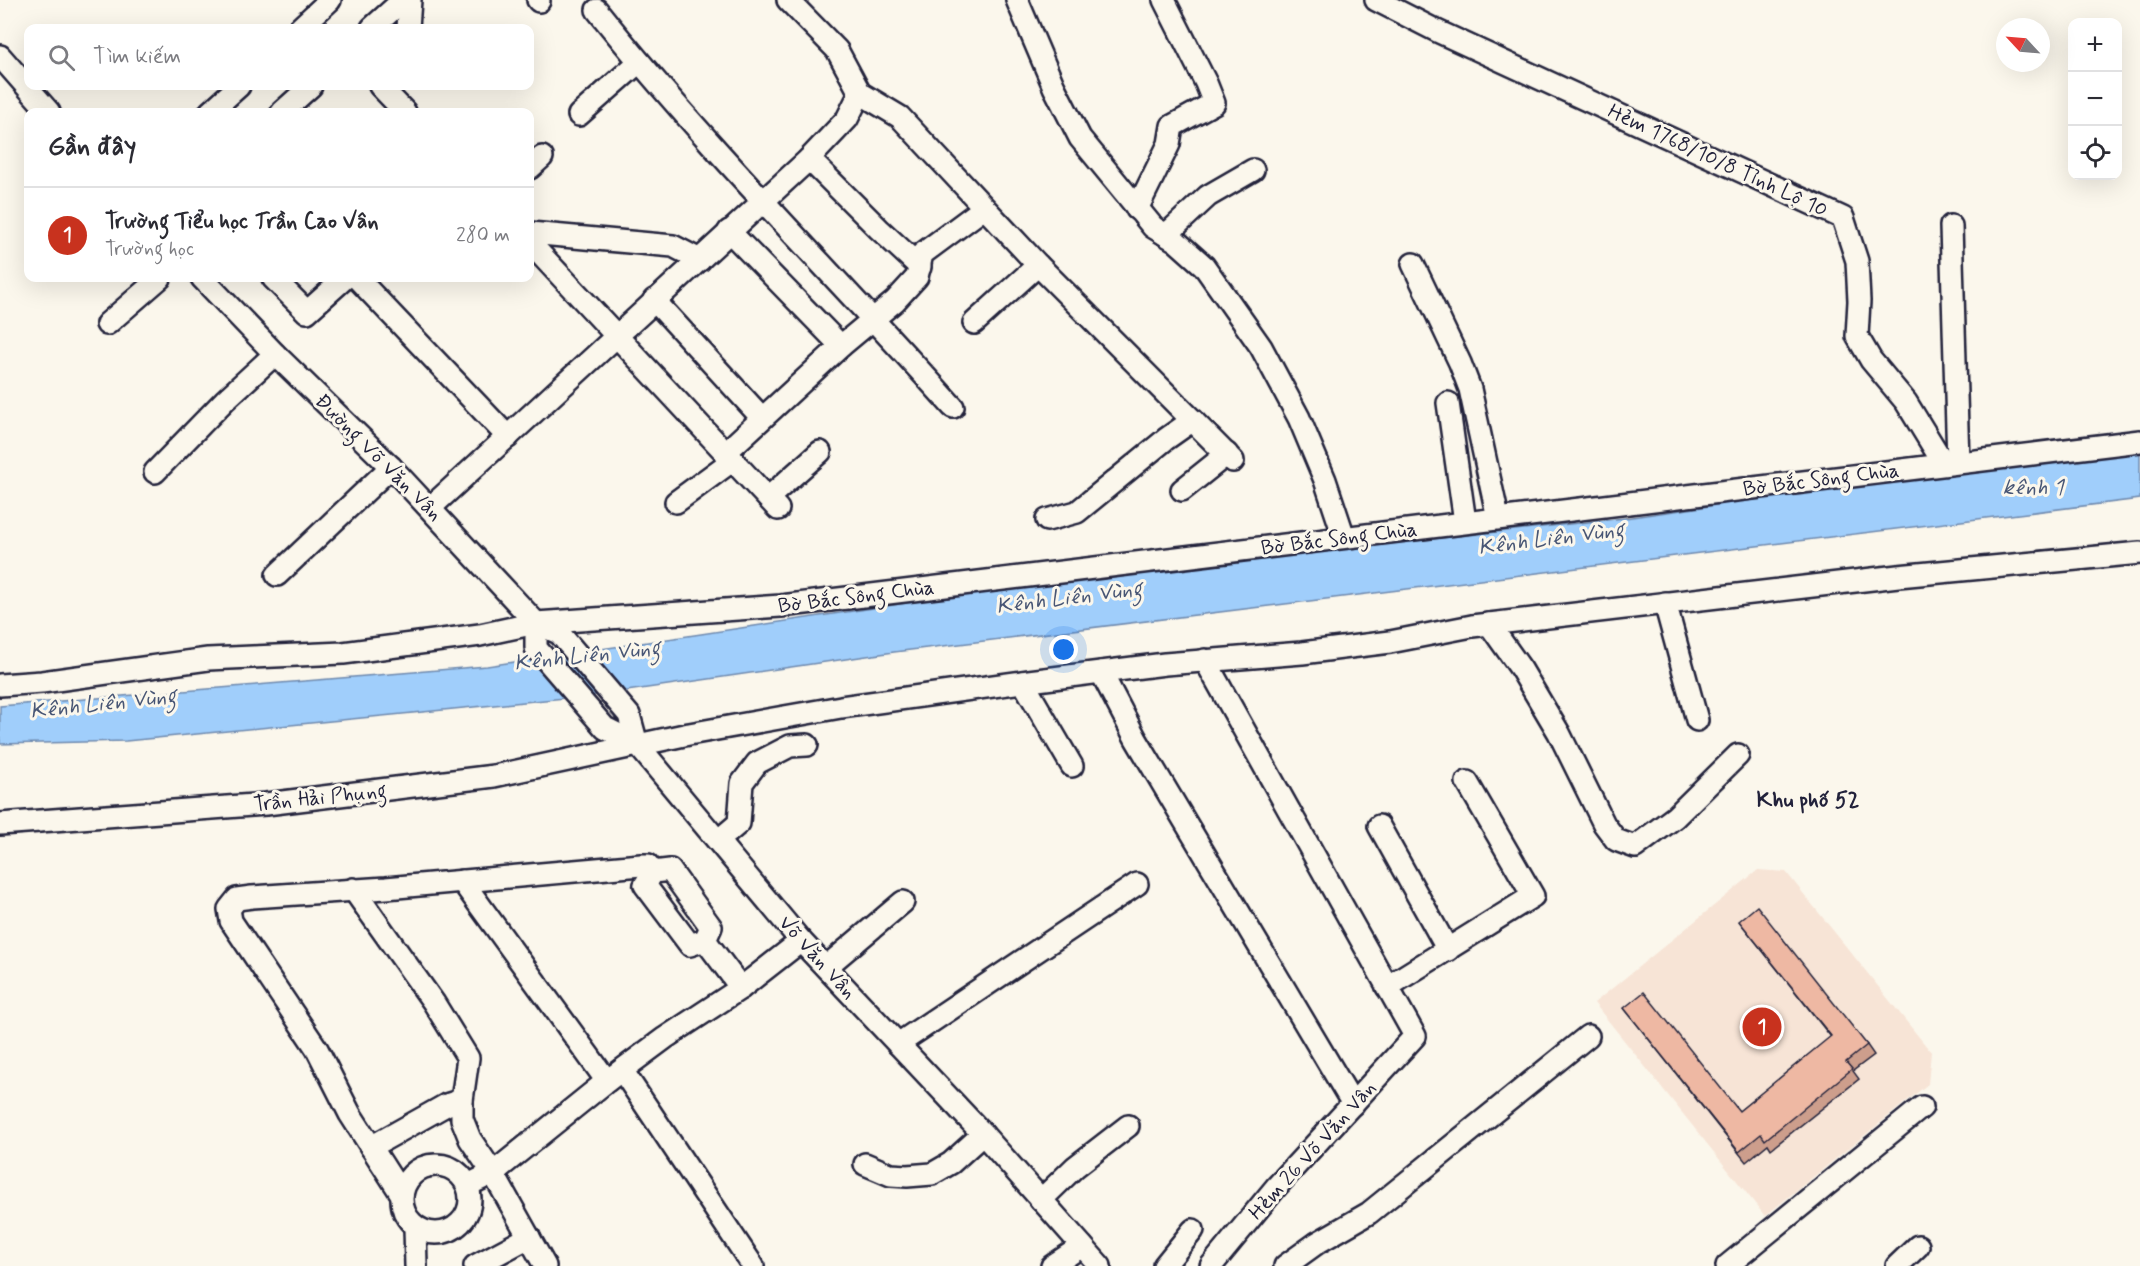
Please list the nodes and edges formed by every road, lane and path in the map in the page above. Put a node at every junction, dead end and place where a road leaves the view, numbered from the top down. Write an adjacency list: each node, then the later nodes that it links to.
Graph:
1 (330, 0): 9 (street)
2 (402, 0): 10 (street)
3 (410, 0): 11 (street)
4 (788, 0): 20 (street)
5 (1017, 0): 31 (street)
6 (1164, 0): 31 (street)
7 (1376, 0): 61 (street, Hẻm 1768/10/8 Tỉnh Lộ 10)
8 (597, 9): 13 (street)
9 (304, 24)
10 (376, 24)
11 (408, 24)
12 (0, 56): 14 (street)
13 (639, 62): 26 (street); 29 (street)
14 (24, 83)
15 (30, 90): 21 (street)
16 (234, 90): 22 (street)
17 (307, 90): 23 (street)
18 (384, 90): 24 (street)
19 (403, 90): 25 (street)
20 (860, 93): 27 (street); 30 (street)
21 (46, 108)
22 (214, 108)
23 (286, 108)
24 (401, 108)
25 (403, 108)
26 (579, 115)
27 (809, 159): 29 (street); 40 (street)
28 (1253, 170): 35 (street)
29 (763, 200): 33 (street); 47 (street)
30 (984, 208): 39 (street); 40 (street)
31 (1137, 209): 35 (street)
32 (1952, 226): 61 (street)
33 (729, 231): 37 (street); 51 (street)
34 (534, 232): 37 (street)
35 (1166, 235): 70 (street)
36 (534, 247): 50 (street)
37 (700, 260): 46 (street)
38 (1413, 264): 67 (street)
39 (1038, 265): 48 (street); 56 (street)
40 (920, 267): 47 (street)
41 (155, 282): 49 (street)
42 (206, 282): 52 (street, Đường Võ Văn Vân)
43 (277, 282): 44 (street)
44 (341, 282)
45 (361, 282): 57 (street)
46 (654, 300): 50 (street); 55 (street)
47 (872, 320): 51 (street); 54 (street)
48 (974, 323)
49 (107, 324)
50 (617, 335): 57 (street); 60 (street)
51 (842, 346): 55 (street)
52 (275, 354): 62 (street, Đường Võ Văn Vân); 63 (street)
53 (1448, 403): 69 (street)
54 (953, 407)
55 (762, 418): 60 (street)
56 (1193, 420): 64 (street); 68 (street)
57 (508, 437): 66 (street)
58 (2140, 441): 61 (street, Bờ Bắc Sông Chùa)
59 (820, 452): 60 (street)
60 (729, 456): 65 (street)
61 (1951, 463): 67 (street, Bờ Bắc Sông Chùa)
62 (390, 467): 66 (street, Đường Võ Văn Vân); 72 (street)
63 (155, 472)
64 (1182, 490)
65 (675, 502)
66 (430, 508): 74 (street, Đường Võ Văn Vân)
67 (1498, 518): 69 (street, Bờ Bắc Sông Chùa)
68 (1047, 520)
69 (1465, 522): 70 (street, Bờ Bắc Sông Chùa)
70 (1344, 537): 74 (street, Bờ Bắc Sông Chùa)
71 (2140, 553): 73 (street, Trần Hải Phụng)
72 (277, 575)
73 (1665, 603): 75 (street, Trần Hải Phụng); 81 (street)
74 (536, 623): 76 (street, Đường Võ Văn Vân); 80 (street, Bờ Bắc Sông Chùa); 82 (street)
75 (1489, 624): 77 (street, Trần Hải Phụng); 84 (street)
76 (558, 633): 82 (street, Võ Văn Vân)
77 (1205, 660): 78 (street, Trần Hải Phụng); 99 (street)
78 (1101, 672): 79 (street, Trần Hải Phụng); 105 (street)
79 (1023, 682): 82 (street, Trần Hải Phụng); 85 (street)
80 (0, 685)
81 (1697, 720)
82 (637, 744): 87 (street, Trần Hải Phụng); 89 (street, Võ Văn Vân)
83 (807, 745): 89 (street)
84 (1738, 755)
85 (1072, 766)
86 (1467, 782): 97 (street)
87 (0, 824)
88 (1379, 826): 97 (street)
89 (719, 840): 96 (street, Võ Văn Vân)
90 (653, 872): 91 (street); 95 (street); 95 (street)
91 (462, 881): 93 (street); 103 (street)
92 (1137, 884): 102 (street)
93 (353, 890): 104 (street); 109 (street)
94 (903, 902): 98 (street)
95 (705, 940): 100 (street)
96 (801, 941): 98 (street, Võ Văn Vân); 100 (street)
97 (1448, 950): 99 (street)
98 (826, 967): 102 (street, Võ Văn Vân)
99 (1387, 987): 105 (street, Hẻm 26 Võ Văn Vân)
100 (741, 988): 103 (street)
101 (1588, 1036): 128 (street)
102 (898, 1044): 108 (street, Võ Văn Vân)
103 (615, 1075): 111 (street); 123 (street)
104 (462, 1100): 109 (street); 111 (street)
105 (1353, 1104): 127 (street, Hẻm 26 Võ Văn Vân)
106 (1922, 1107): 129 (street)
107 (1128, 1126): 114 (street)
108 (983, 1134): 110 (street); 114 (street, Võ Văn Vân)
109 (371, 1147): 113 (street)
110 (865, 1164)
111 (493, 1173): 112 (street); 117 (street)
112 (468, 1185): 113 (street); 115 (street)
113 (402, 1195): 115 (street)
114 (1041, 1200): 118 (street, Võ Văn Vân)
115 (415, 1227): 120 (street)
116 (1193, 1230): 126 (street)
117 (529, 1237): 121 (street); 122 (street)
118 (1082, 1246): 124 (street); 125 (street, Võ Văn Vân)
119 (1918, 1246): 130 (street)
120 (416, 1266)
121 (476, 1266)
122 (545, 1266)
123 (753, 1266)
124 (1052, 1266)
125 (1100, 1266)
126 (1164, 1266)
127 (1210, 1266)
128 (1285, 1266)
129 (1726, 1266)
130 (1897, 1266)

